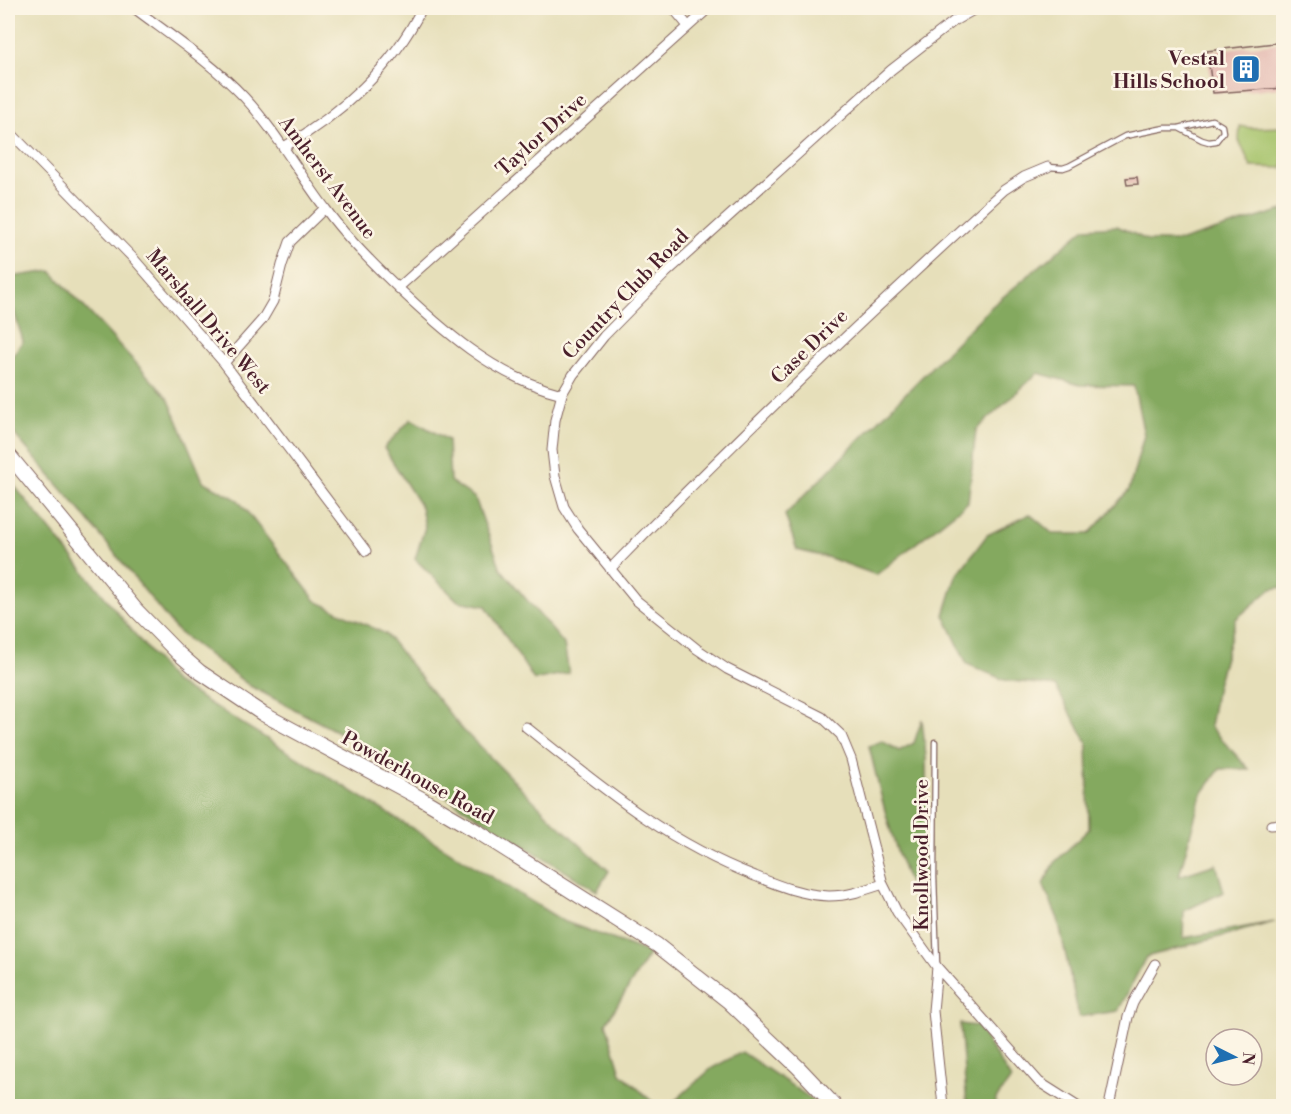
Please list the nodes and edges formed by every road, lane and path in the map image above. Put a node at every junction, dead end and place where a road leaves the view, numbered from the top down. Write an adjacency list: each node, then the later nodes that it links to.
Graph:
1 (134, 8): 9 (street, Amherst Avenue)
2 (422, 8): 9 (street)
3 (673, 8): 6 (street)
4 (709, 8): 6 (street, Taylor Drive)
5 (977, 8): 14 (street, Country Club Road)
6 (688, 26): 12 (street, Taylor Drive)
7 (1179, 128): 7 (lane); 10 (lane)
8 (8, 130): 13 (street, Marshall Drive West)
9 (284, 147): 11 (street, Amherst Avenue)
10 (1048, 167): 17 (street, Case Drive)
11 (325, 208): 12 (street, Amherst Avenue); 13 (street)
12 (398, 288): 14 (street, Amherst Avenue)
13 (224, 363): 16 (street, Marshall Drive West)
14 (562, 394): 17 (street, Country Club Road)
15 (8, 454): 25 (street, Powderhouse Road)
16 (366, 551)
17 (610, 569): 22 (street, Country Club Road)
18 (526, 727): 22 (street)
19 (935, 742): 24 (lane, Knollwood Drive)
20 (1284, 824): 21 (street)
21 (1271, 825)
22 (883, 884): 24 (street, Country Club Road)
23 (1155, 964): 28 (street)
24 (938, 966): 26 (street); 27 (street, Country Club Road)
25 (835, 1107)
26 (943, 1107)
27 (1077, 1107)
28 (1108, 1107)

